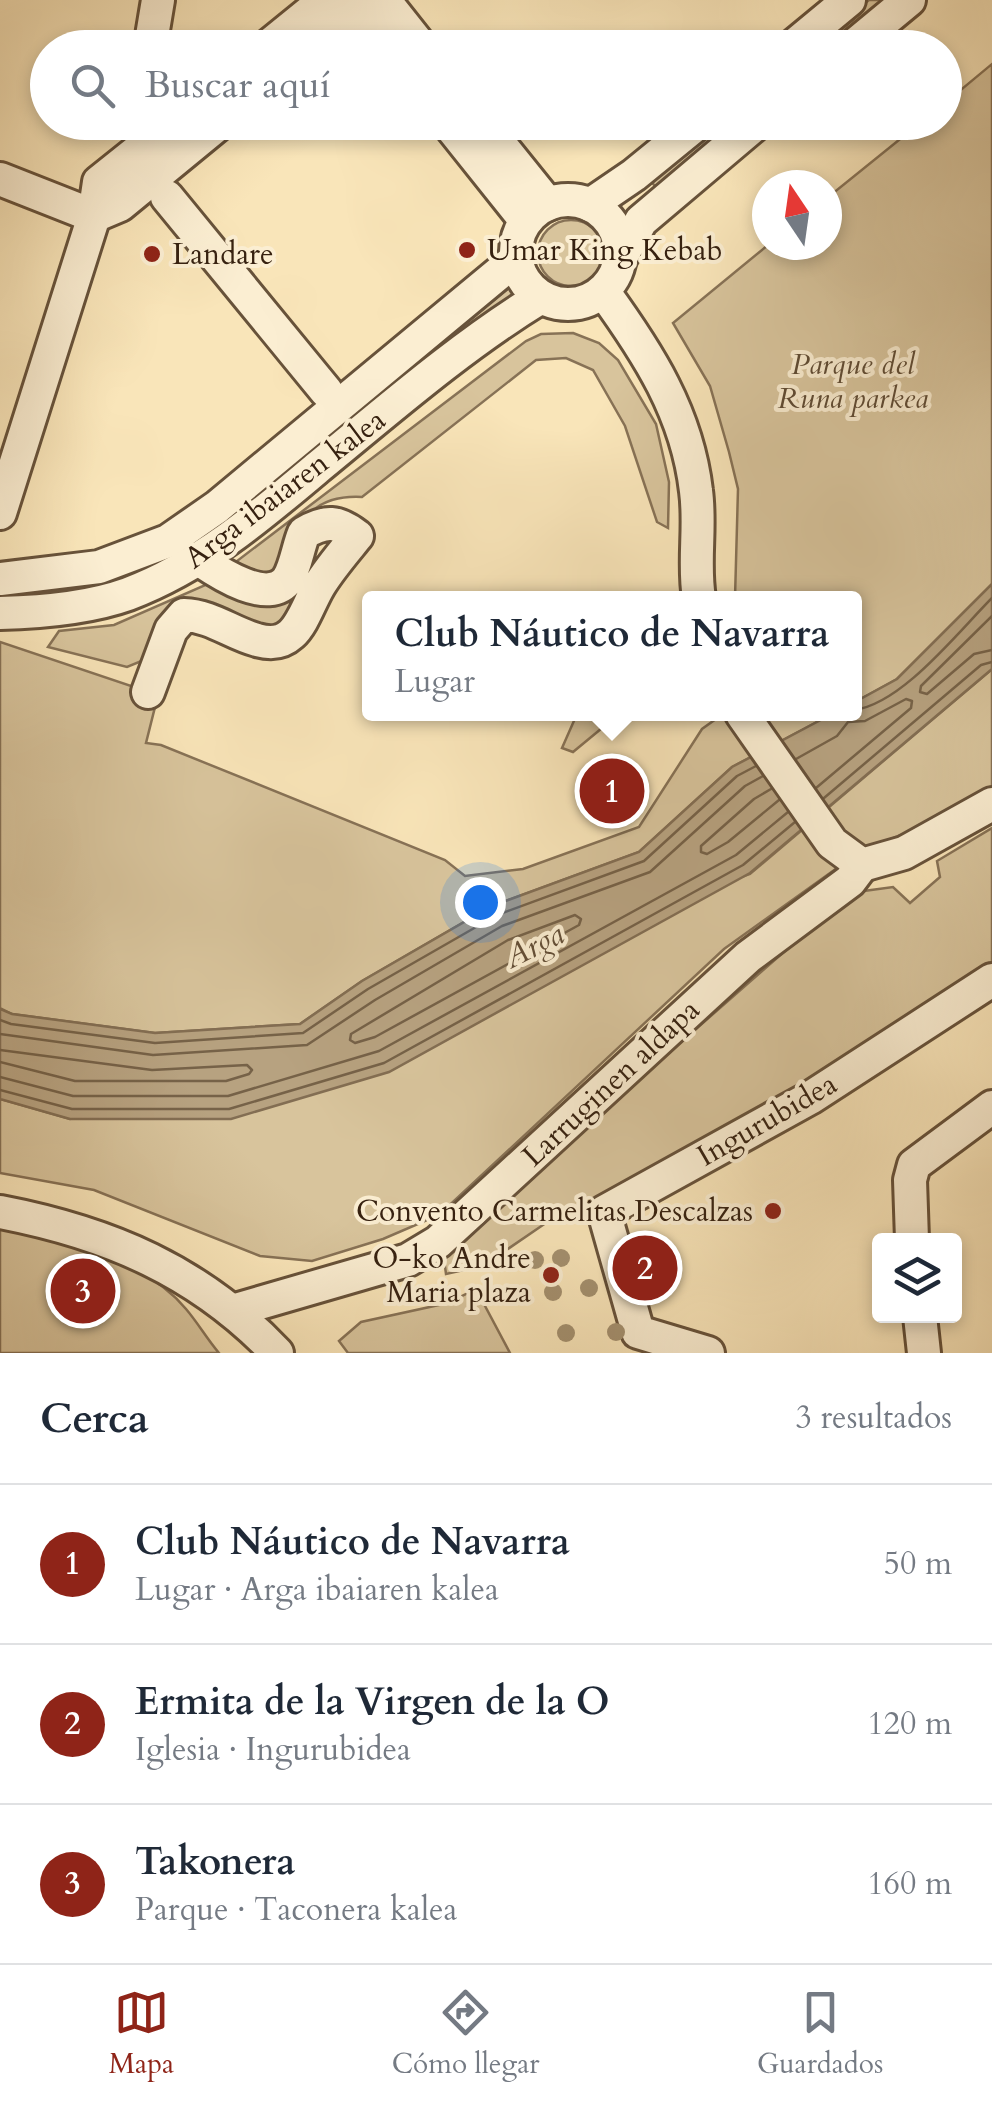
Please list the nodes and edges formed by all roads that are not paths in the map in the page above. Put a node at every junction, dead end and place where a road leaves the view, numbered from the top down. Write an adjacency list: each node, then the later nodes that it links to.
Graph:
1 (158, 0): 6 (street)
2 (324, 0): 7 (street)
3 (849, 0): 11 (street)
4 (909, 0): 12 (street)
5 (363, 4): 8 (street); 9 (street); 10 (street)
6 (153, 30)
7 (288, 30)
8 (333, 30)
9 (377, 30)
10 (398, 30)
11 (813, 30)
12 (873, 30)
13 (148, 140): 23 (street)
14 (199, 140): 23 (street)
15 (465, 140): 22 (street)
16 (493, 140): 22 (street)
17 (677, 140): 21 (street)
18 (737, 140): 25 (street)
19 (0, 179): 23 (street)
20 (168, 197): 28 (street)
21 (590, 205): 22 (street); 25 (street)
22 (537, 212): 24 (street)
23 (94, 216): 29 (street)
24 (516, 259): 27 (street); 31 (street, Arga ibaiaren kalea)
25 (620, 259): 26 (street)
26 (604, 291): 27 (street); 32 (street)
27 (541, 297): 30 (street, Arga ibaiaren kalea)
28 (326, 391)
29 (0, 513)
30 (200, 560): 33 (street, Arga ibaiaren kalea); 34 (street)
31 (0, 578)
32 (698, 591)
33 (0, 613)
34 (148, 692)
35 (748, 721): 37 (street)
36 (992, 804): 37 (street)
37 (847, 855): 42 (street, Larruginen aldapa)
38 (992, 980): 45 (street, Ingurubidea)
39 (992, 1107): 41 (street)
40 (0, 1212): 42 (street)
41 (912, 1233)
42 (232, 1311): 44 (street)
43 (921, 1323): 46 (street)
44 (276, 1353)
45 (708, 1353)
46 (924, 1353)

